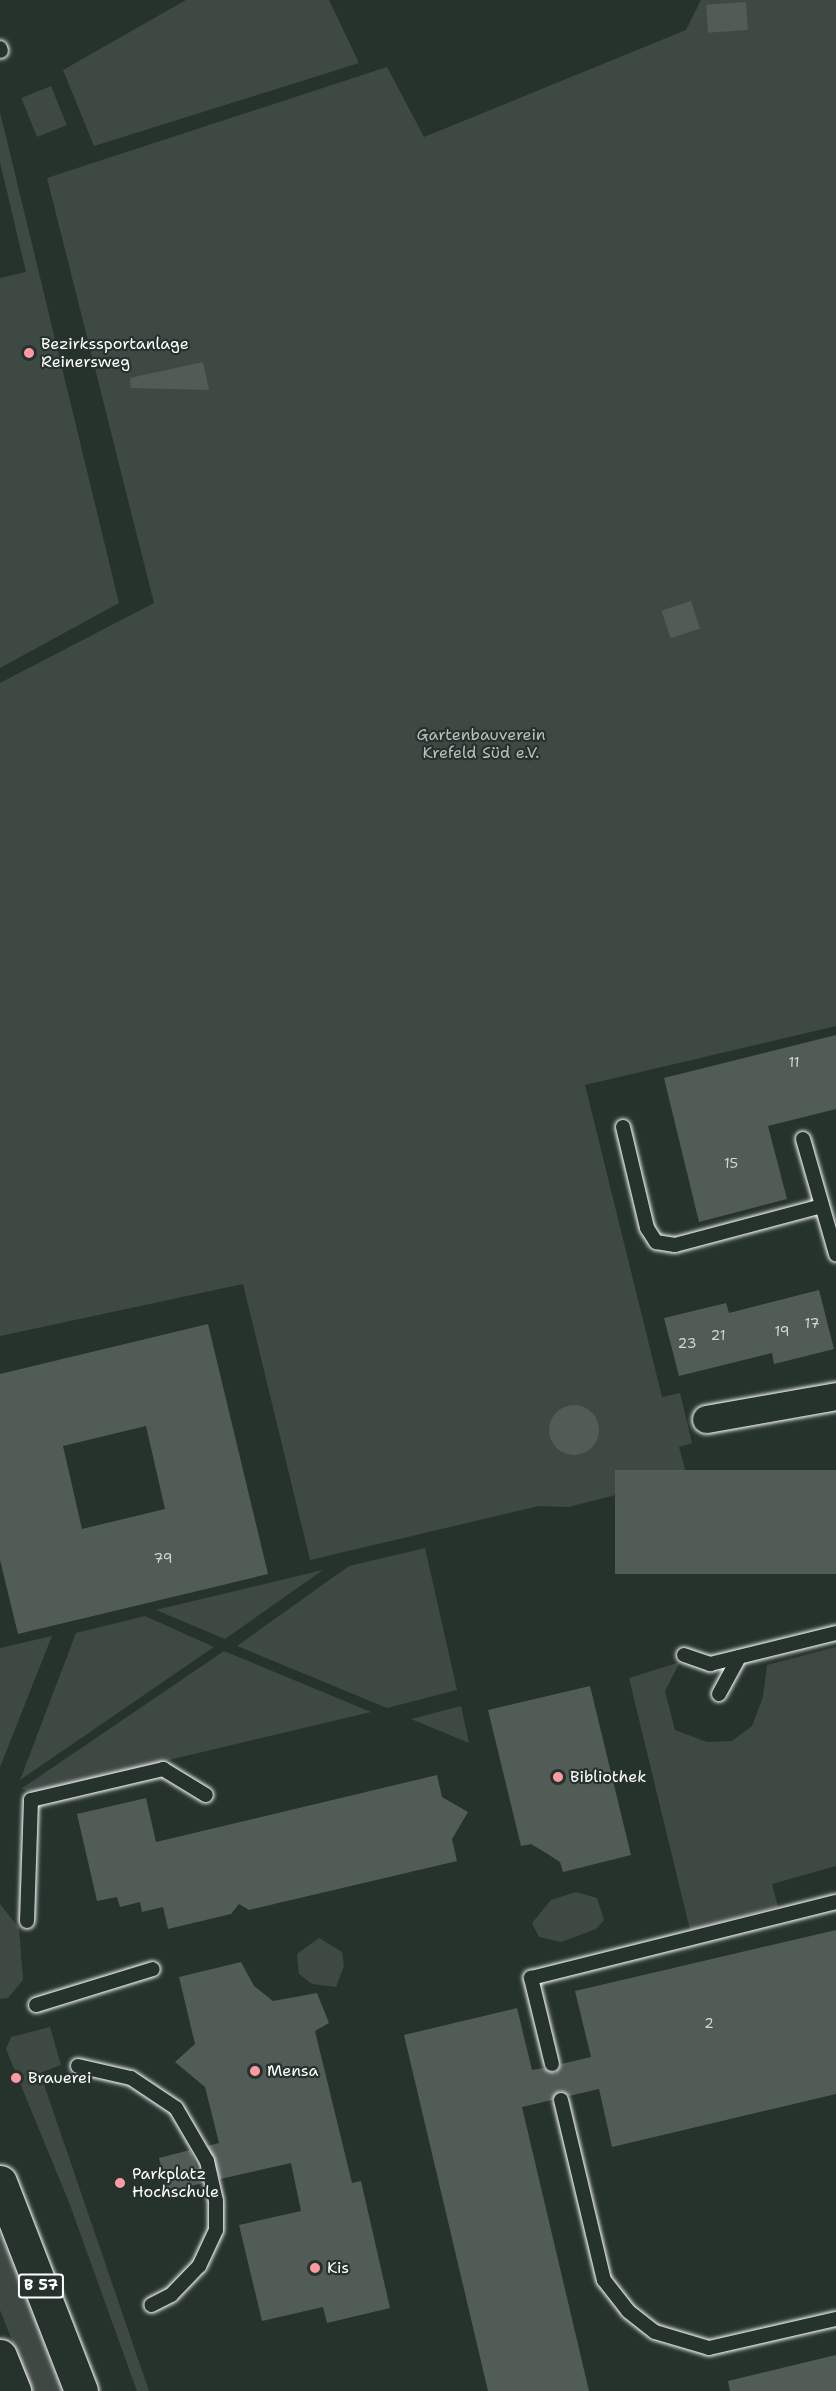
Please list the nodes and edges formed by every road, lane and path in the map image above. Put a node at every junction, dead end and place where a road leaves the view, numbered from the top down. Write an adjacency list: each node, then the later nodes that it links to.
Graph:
1 (623, 1127): 3 (lane)
2 (803, 1139): 3 (lane)
3 (822, 1206): 4 (lane)
4 (836, 1254)
5 (836, 1396): 6 (street)
6 (706, 1419)
7 (836, 1633): 9 (lane)
8 (684, 1655): 9 (lane)
9 (739, 1657): 10 (lane)
10 (719, 1694)
11 (206, 1795): 13 (lane)
12 (836, 1902): 16 (lane)
13 (27, 1921)
14 (153, 1969): 15 (lane)
15 (36, 2005)
16 (552, 2064)
17 (78, 2066): 20 (lane)
18 (561, 2100): 21 (lane)
19 (0, 2182): 24 (main road, B 57)
20 (152, 2305)
21 (836, 2319)
22 (0, 2356): 23 (main road)
23 (14, 2391)
24 (81, 2391)

